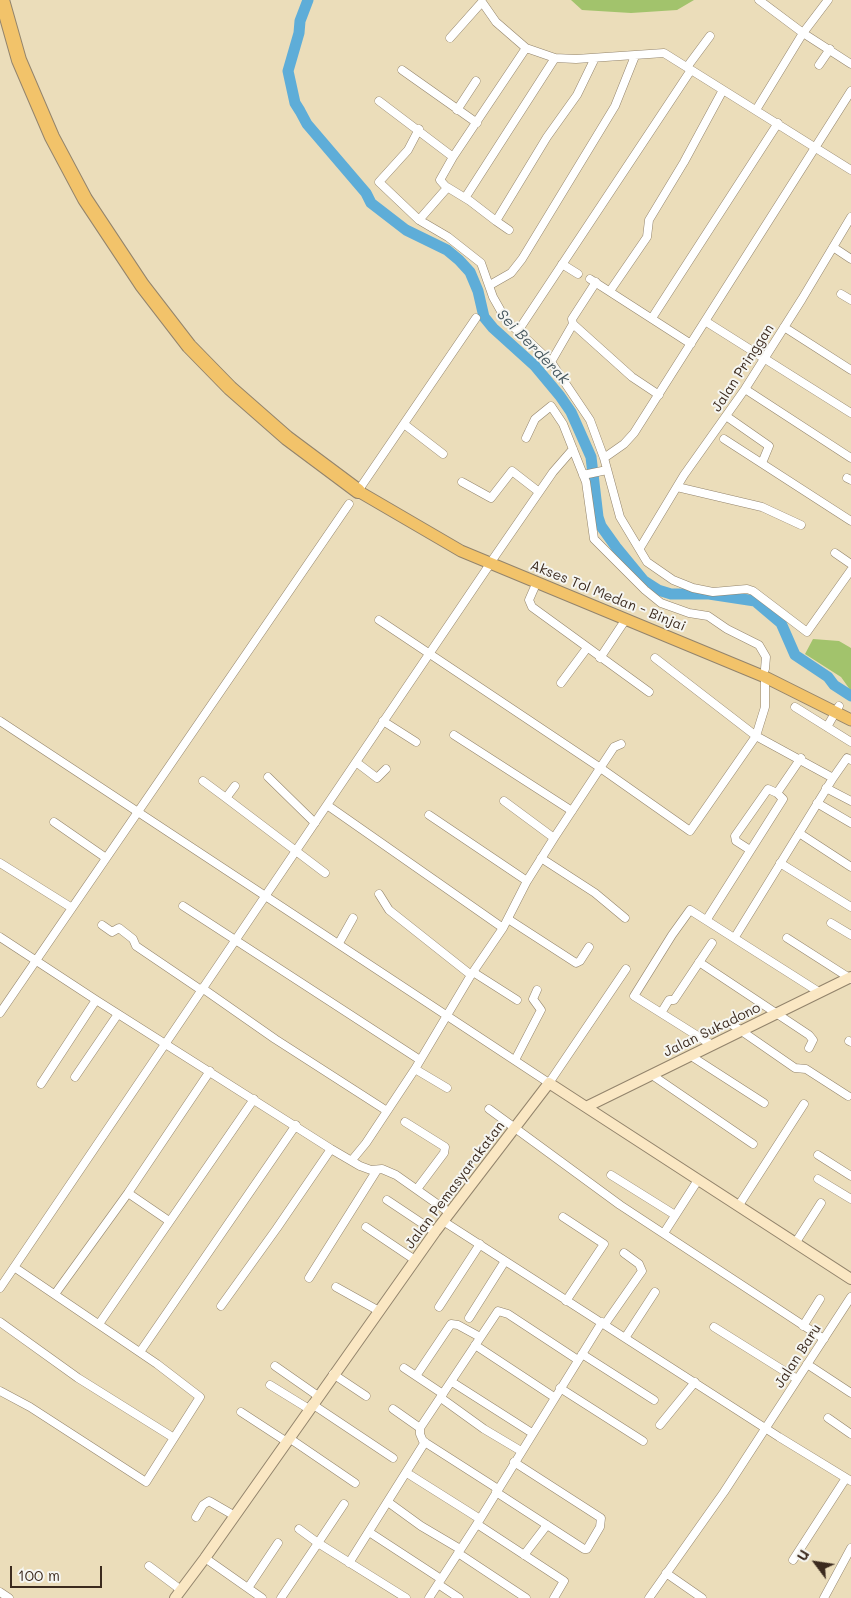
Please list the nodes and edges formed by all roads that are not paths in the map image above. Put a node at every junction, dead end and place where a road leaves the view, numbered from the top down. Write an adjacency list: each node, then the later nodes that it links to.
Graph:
1 (2, 0): 70 (highway)
2 (10, 0): 70 (highway)
3 (759, 0): 6 (street)
4 (481, 1): 8 (street); 9 (street)
5 (825, 1): 6 (street)
6 (803, 33): 10 (street); 23 (street)
7 (710, 36): 16 (street)
8 (450, 38)
9 (526, 48): 12 (street); 24 (street)
10 (830, 49): 14 (street); 15 (street)
11 (635, 56): 13 (street); 16 (street); 40 (street)
12 (555, 58): 13 (street); 31 (street)
13 (595, 58): 34 (street)
14 (851, 64)
15 (819, 65)
16 (689, 69): 19 (street); 38 (street)
17 (402, 70): 22 (street)
18 (476, 81): 22 (street)
19 (722, 90): 23 (street); 41 (street)
20 (851, 91): 27 (street)
21 (379, 101): 26 (street)
22 (457, 110): 24 (street)
23 (756, 110): 25 (street)
24 (477, 123): 28 (street)
25 (778, 123): 27 (street); 45 (street)
26 (419, 129): 28 (street); 33 (street)
27 (815, 148): 29 (street); 46 (street)
28 (453, 156): 30 (street)
29 (851, 170)
30 (447, 187): 31 (street); 33 (street)
31 (465, 198): 34 (street)
32 (851, 217): 36 (street, Jalan Pringgan)
33 (419, 220): 40 (street)
34 (496, 221): 35 (street)
35 (509, 230)
36 (833, 247): 37 (street); 48 (street, Jalan Pringgan)
37 (851, 259)
38 (562, 264): 39 (street); 49 (street)
39 (578, 274)
40 (490, 285): 49 (street)
41 (610, 291): 45 (street); 47 (street)
42 (841, 294): 43 (street)
43 (851, 300)
44 (476, 318): 58 (street)
45 (652, 318): 50 (street)
46 (705, 321): 50 (street); 51 (street)
47 (573, 324): 52 (street); 55 (street)
48 (784, 327): 51 (street, Jalan Pringgan); 53 (street)
49 (518, 331): 52 (street)
50 (691, 344): 55 (street)
51 (764, 359): 54 (street, Jalan Pringgan); 56 (street)
52 (551, 362): 63 (street)
53 (851, 370)
54 (745, 389): 57 (street, Jalan Pringgan); 64 (street)
55 (659, 395): 63 (street)
56 (851, 413)
57 (726, 416): 65 (street); 69 (street, Jalan Pringgan)
58 (404, 424): 62 (street); 70 (street)
59 (526, 438): 61 (street)
60 (724, 439): 65 (street)
61 (573, 449): 67 (street); 71 (street)
62 (443, 454)
63 (604, 458): 66 (street)
64 (851, 458)
65 (762, 463): 73 (street)
66 (605, 470): 67 (street); 75 (street)
67 (585, 475): 88 (street)
68 (462, 482): 71 (street)
69 (677, 487): 74 (street); 75 (street, Jalan Pringgan)
70 (360, 489): 77 (main road, Akses Tol Medan - Binjai)
71 (539, 492): 77 (street)
72 (349, 504): 120 (street)
73 (851, 521)
74 (801, 525)
75 (640, 548): 79 (street)
76 (835, 553): 78 (street)
77 (492, 561): 80 (main road, Akses Tol Medan - Binjai); 81 (main road, Akses Tol Medan - Binjai); 85 (street)
78 (851, 564)
79 (851, 570)
80 (536, 584): 81 (main road, Akses Tol Medan - Binjai); 84 (street)
81 (582, 598): 82 (main road, Akses Tol Medan - Binjai); 88 (main road, Akses Tol Medan - Binjai)
82 (626, 619): 86 (street); 88 (main road, Akses Tol Medan - Binjai)
83 (379, 620): 85 (street)
84 (588, 648): 86 (street); 89 (street)
85 (429, 654): 95 (street); 106 (street)
86 (600, 658): 90 (street)
87 (655, 658): 99 (street)
88 (765, 673): 92 (main road, Akses Tol Medan - Binjai); 99 (street)
89 (561, 683)
90 (649, 692)
91 (795, 707): 97 (street)
92 (838, 709): 93 (main road, Akses Tol Medan - Binjai); 94 (main road, Akses Tol Medan - Binjai); 97 (street)
93 (851, 712)
94 (851, 720)
95 (383, 721): 100 (street); 105 (street)
96 (0, 722): 120 (street)
97 (826, 727): 101 (street)
98 (454, 735): 119 (street)
99 (756, 736): 104 (street); 106 (street)
100 (416, 742)
101 (851, 742)
102 (621, 744): 106 (street)
103 (850, 757): 109 (street)
104 (801, 758): 109 (street); 113 (street)
105 (356, 762): 107 (street); 118 (street)
106 (601, 768): 119 (street)
107 (386, 769)
108 (268, 777): 123 (street)
109 (832, 778): 112 (street)
110 (204, 781): 114 (street)
111 (235, 786): 114 (street)
112 (826, 788): 116 (street); 117 (street)
113 (777, 793): 128 (street); 128 (street)
114 (226, 798): 127 (street)
115 (504, 801): 126 (street)
116 (851, 801)
117 (817, 803): 124 (street); 125 (street)
118 (327, 805): 123 (street); 147 (street)
119 (572, 811): 126 (street)
120 (137, 812): 129 (street); 137 (street)
121 (429, 815): 135 (street)
122 (54, 822): 129 (street)
123 (314, 823): 127 (street)
124 (851, 823)
125 (799, 833): 132 (street); 133 (street)
126 (554, 838): 130 (street)
127 (295, 850): 134 (street); 137 (street)
128 (750, 850): 144 (street)
129 (106, 858): 140 (street)
130 (541, 858): 135 (street); 142 (street)
131 (0, 863): 140 (street)
132 (780, 863): 139 (street); 150 (street)
133 (851, 867)
134 (325, 873)
135 (527, 881): 143 (street)
136 (379, 894): 159 (street)
137 (265, 896): 152 (street); 153 (street)
138 (183, 906): 152 (street)
139 (851, 907)
140 (72, 908): 156 (street)
141 (354, 918): 153 (street)
142 (625, 918)
143 (508, 919): 147 (street); 155 (street)
144 (706, 919): 150 (street); 167 (street)
145 (831, 923): 148 (street)
146 (102, 925): 161 (street)
147 (503, 928): 159 (street)
148 (851, 935)
149 (0, 937): 156 (street)
150 (735, 937): 163 (street)
151 (787, 938): 160 (street)
152 (236, 939): 161 (street); 177 (street)
153 (339, 943): 170 (street)
154 (712, 943): 157 (street)
155 (589, 946)
156 (37, 960): 164 (street); 166 (street)
157 (699, 962): 167 (street); 168 (street)
158 (626, 969): 183 (street)
159 (472, 974): 165 (street); 170 (street)
160 (850, 978): 163 (street, Jalan Sukadono)
161 (202, 989): 173 (street); 192 (street)
162 (537, 990): 178 (street)
163 (819, 992): 168 (street, Jalan Sukadono)
164 (96, 1000): 169 (street); 184 (street)
165 (517, 1000)
166 (0, 1013)
167 (661, 1013): 174 (street)
168 (778, 1013): 172 (street, Jalan Sukadono); 175 (street)
169 (118, 1014): 173 (street); 182 (street)
170 (447, 1016): 177 (street); 178 (street)
171 (730, 1023): 172 (street)
172 (741, 1031): 174 (street, Jalan Sukadono); 186 (street)
173 (166, 1043): 180 (street); 223 (street)
174 (712, 1045): 176 (street, Jalan Sukadono)
175 (808, 1048)
176 (692, 1056): 181 (street, Jalan Sukadono); 188 (street)
177 (420, 1060): 179 (street)
178 (515, 1060): 183 (street)
179 (415, 1069): 185 (street); 192 (street)
180 (210, 1070): 187 (street); 206 (street)
181 (652, 1074): 190 (street, Jalan Sukadono); 196 (street)
182 (75, 1077)
183 (549, 1083): 190 (street); 195 (street, Jalan Pemasyarakatan)
184 (40, 1084)
185 (447, 1088)
186 (848, 1096)
187 (254, 1099): 194 (street); 214 (street)
188 (764, 1103)
189 (804, 1104): 210 (street)
190 (586, 1107): 204 (street)
191 (489, 1109): 195 (street)
192 (387, 1110): 199 (street)
193 (405, 1122): 205 (street)
194 (296, 1125): 197 (street); 247 (street)
195 (516, 1127): 212 (street, Jalan Pemasyarakatan); 217 (street)
196 (753, 1144)
197 (331, 1149): 199 (street); 234 (street)
198 (818, 1155): 202 (street)
199 (352, 1160): 200 (street)
200 (377, 1170): 205 (street); 225 (street)
201 (611, 1174): 211 (street)
202 (851, 1176)
203 (818, 1179): 207 (street)
204 (698, 1180): 210 (street); 211 (street)
205 (418, 1189): 212 (street)
206 (128, 1193): 214 (street); 230 (street)
207 (851, 1199)
208 (387, 1200): 216 (street)
209 (821, 1203): 218 (street)
210 (739, 1205): 218 (street)
211 (675, 1215): 217 (street)
212 (447, 1217): 216 (street, Jalan Pemasyarakatan); 219 (street)
213 (563, 1217): 233 (street)
214 (169, 1221): 240 (street)
215 (366, 1227): 221 (street)
216 (435, 1232): 221 (street, Jalan Pemasyarakatan)
217 (664, 1233): 242 (street)
218 (796, 1242): 226 (street)
219 (480, 1244): 222 (street); 235 (street)
220 (624, 1253): 239 (street)
221 (416, 1260): 236 (street, Jalan Pemasyarakatan)
222 (505, 1261): 233 (street); 237 (street)
223 (14, 1267): 224 (street); 230 (street)
224 (3, 1277): 228 (street)
225 (309, 1278)
226 (851, 1279)
227 (336, 1287): 236 (street)
228 (0, 1288)
229 (655, 1292): 244 (street)
230 (55, 1294): 240 (street)
231 (851, 1297): 245 (street, Jalan Baru)
232 (820, 1298): 242 (street)
233 (566, 1301): 239 (street)
234 (222, 1306)
235 (439, 1307)
236 (379, 1311): 252 (street, Jalan Pemasyarakatan)
237 (469, 1318)
238 (0, 1322): 274 (street)
239 (604, 1323): 244 (street); 248 (street)
240 (98, 1324): 247 (street)
241 (714, 1326): 254 (street)
242 (803, 1326): 245 (street)
243 (480, 1337): 246 (street); 248 (street); 253 (street)
244 (625, 1338): 256 (street)
245 (824, 1339): 249 (street, Jalan Baru)
246 (476, 1345): 255 (street); 263 (street)
247 (140, 1352): 274 (street)
248 (580, 1357): 258 (street); 264 (street)
249 (807, 1364): 254 (street, Jalan Baru); 260 (street)
250 (275, 1366): 265 (street)
251 (404, 1368): 253 (street)
252 (334, 1374): 261 (street); 265 (street, Jalan Pemasyarakatan)
253 (416, 1376): 262 (street)
254 (797, 1379): 271 (street, Jalan Baru)
255 (452, 1382): 262 (street); 272 (street)
256 (694, 1382): 269 (street); 271 (street)
257 (270, 1385): 265 (street)
258 (560, 1388): 263 (street); 276 (street)
259 (0, 1391): 274 (street)
260 (851, 1393)
261 (366, 1396)
262 (442, 1396): 270 (street); 278 (street)
263 (554, 1397): 272 (street)
264 (654, 1400)
265 (313, 1403): 275 (street, Jalan Pemasyarakatan); 279 (street)
266 (393, 1409): 270 (street)
267 (241, 1412): 275 (street)
268 (828, 1418): 273 (street)
269 (660, 1425)
270 (420, 1428): 277 (street)
271 (766, 1429): 282 (street); 302 (street, Jalan Baru)
272 (532, 1433): 278 (street)
273 (851, 1434)
274 (174, 1438)
275 (288, 1440): 283 (street); 287 (street, Jalan Pemasyarakatan)
276 (643, 1441)
277 (425, 1442): 281 (street); 284 (street)
278 (522, 1451): 280 (street)
279 (393, 1458)
280 (514, 1462): 284 (street); 290 (street)
281 (407, 1473): 285 (street); 289 (street)
282 (849, 1480): 299 (street)
283 (355, 1482)
284 (497, 1491): 289 (street); 290 (street)
285 (388, 1502): 292 (street); 296 (street)
286 (344, 1504): 294 (street)
287 (235, 1516): 288 (street); 298 (street, Jalan Pemasyarakatan)
288 (196, 1517)
289 (479, 1522): 296 (street); 297 (street)
290 (546, 1525): 297 (street)
291 (299, 1529): 294 (street)
292 (370, 1532): 300 (street); 303 (street)
293 (278, 1543): 304 (street)
294 (318, 1543): 300 (street); 309 (street)
295 (851, 1548): 317 (street)
296 (459, 1551): 303 (street); 313 (street)
297 (524, 1555): 314 (street)
298 (205, 1558): 304 (street); 306 (street, Jalan Pemasyarakatan)
299 (793, 1560)
300 (349, 1563): 310 (street)
301 (149, 1566): 306 (street)
302 (666, 1573): 315 (street, Jalan Baru); 316 (street)
303 (439, 1581): 311 (street); 312 (street)
304 (248, 1588): 308 (street)
305 (0, 1592): 307 (street)
306 (178, 1594)
307 (9, 1598)
308 (262, 1598)
309 (281, 1598)
310 (406, 1598)
311 (429, 1598)
312 (459, 1598)
313 (526, 1598)
314 (554, 1598)
315 (649, 1598)
316 (702, 1598)
317 (824, 1598)

